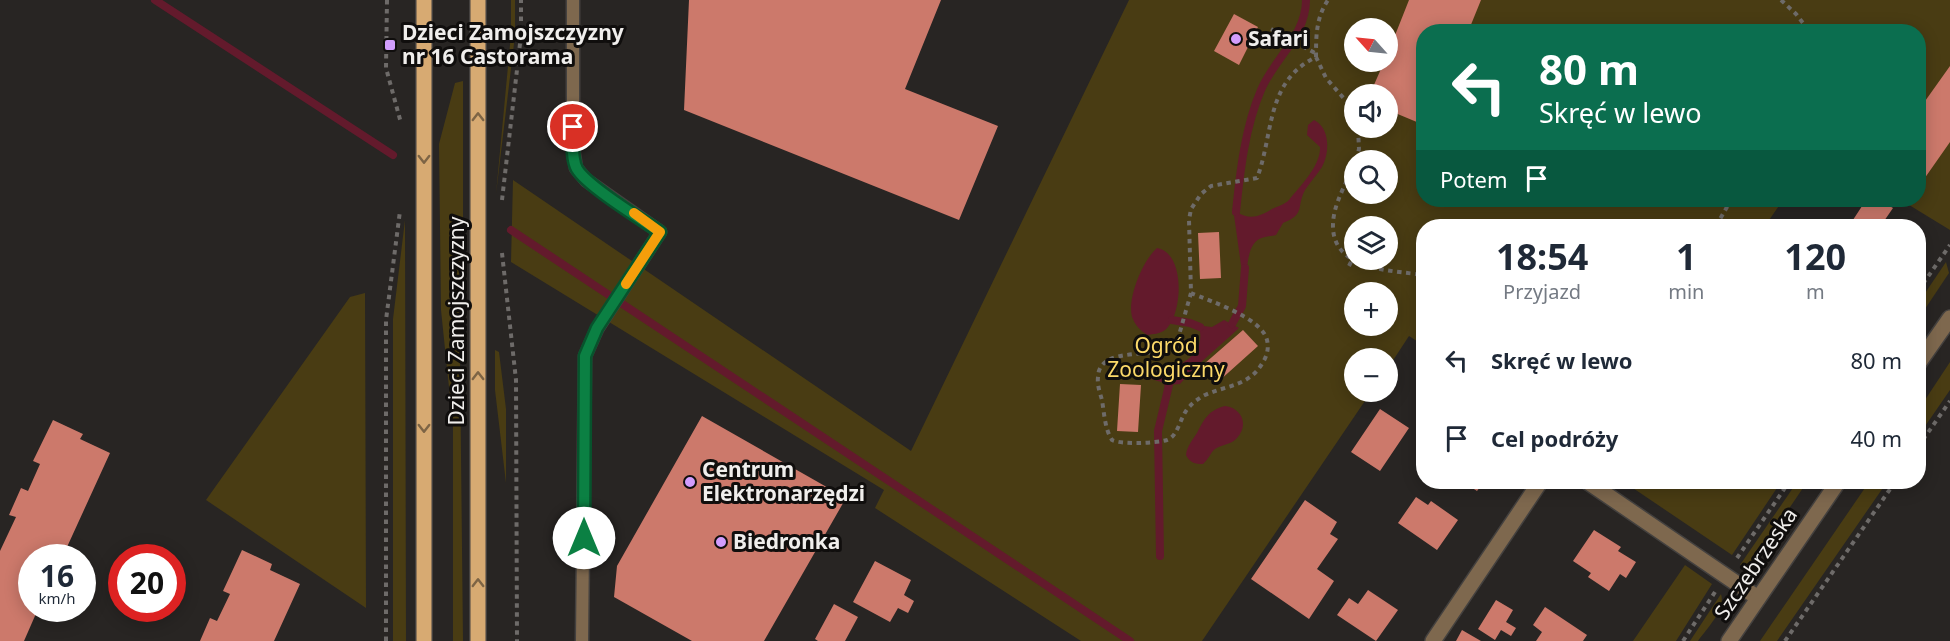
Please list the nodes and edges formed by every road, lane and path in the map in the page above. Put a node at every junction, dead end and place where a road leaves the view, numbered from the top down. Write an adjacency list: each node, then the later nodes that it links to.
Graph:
1 (387, 0): 12 (path)
2 (424, 0): 35 (main road, Dzieci Zamojszczyzny, one-way to 35)
3 (478, 0): 37 (main road, Dzieci Zamojszczyzny, one-way to 3)
4 (521, 0): 15 (path)
5 (573, 0): 39 (lane)
6 (1328, 0): 10 (path)
7 (1781, 0): 8 (path)
8 (1804, 24)
9 (1272, 29): 10 (path)
10 (1316, 55): 11 (path); 22 (path)
11 (1344, 99)
12 (402, 127)
13 (1344, 190): 18 (path)
14 (401, 202): 36 (path)
15 (501, 202)
16 (1950, 245): 21 (path)
17 (502, 247): 38 (path)
18 (1344, 251)
19 (1385, 270): 20 (path)
20 (1416, 274)
21 (1926, 280)
22 (1191, 292): 22 (path)
23 (1950, 318): 24 (street)
24 (1926, 352)
25 (1950, 401): 26 (path)
26 (1926, 436)
27 (1535, 489): 40 (street)
28 (1598, 489): 34 (street)
29 (1784, 489): 32 (path)
30 (1833, 489): 34 (street, Szczebrzeska)
31 (1890, 489): 43 (path)
32 (1733, 564)
33 (1718, 588): 41 (path)
34 (1758, 598): 42 (street, Szczebrzeska)
35 (424, 638)
36 (386, 641)
37 (478, 641)
38 (517, 641)
39 (582, 641)
40 (1433, 641)
41 (1683, 641)
42 (1729, 641)
43 (1785, 641)

